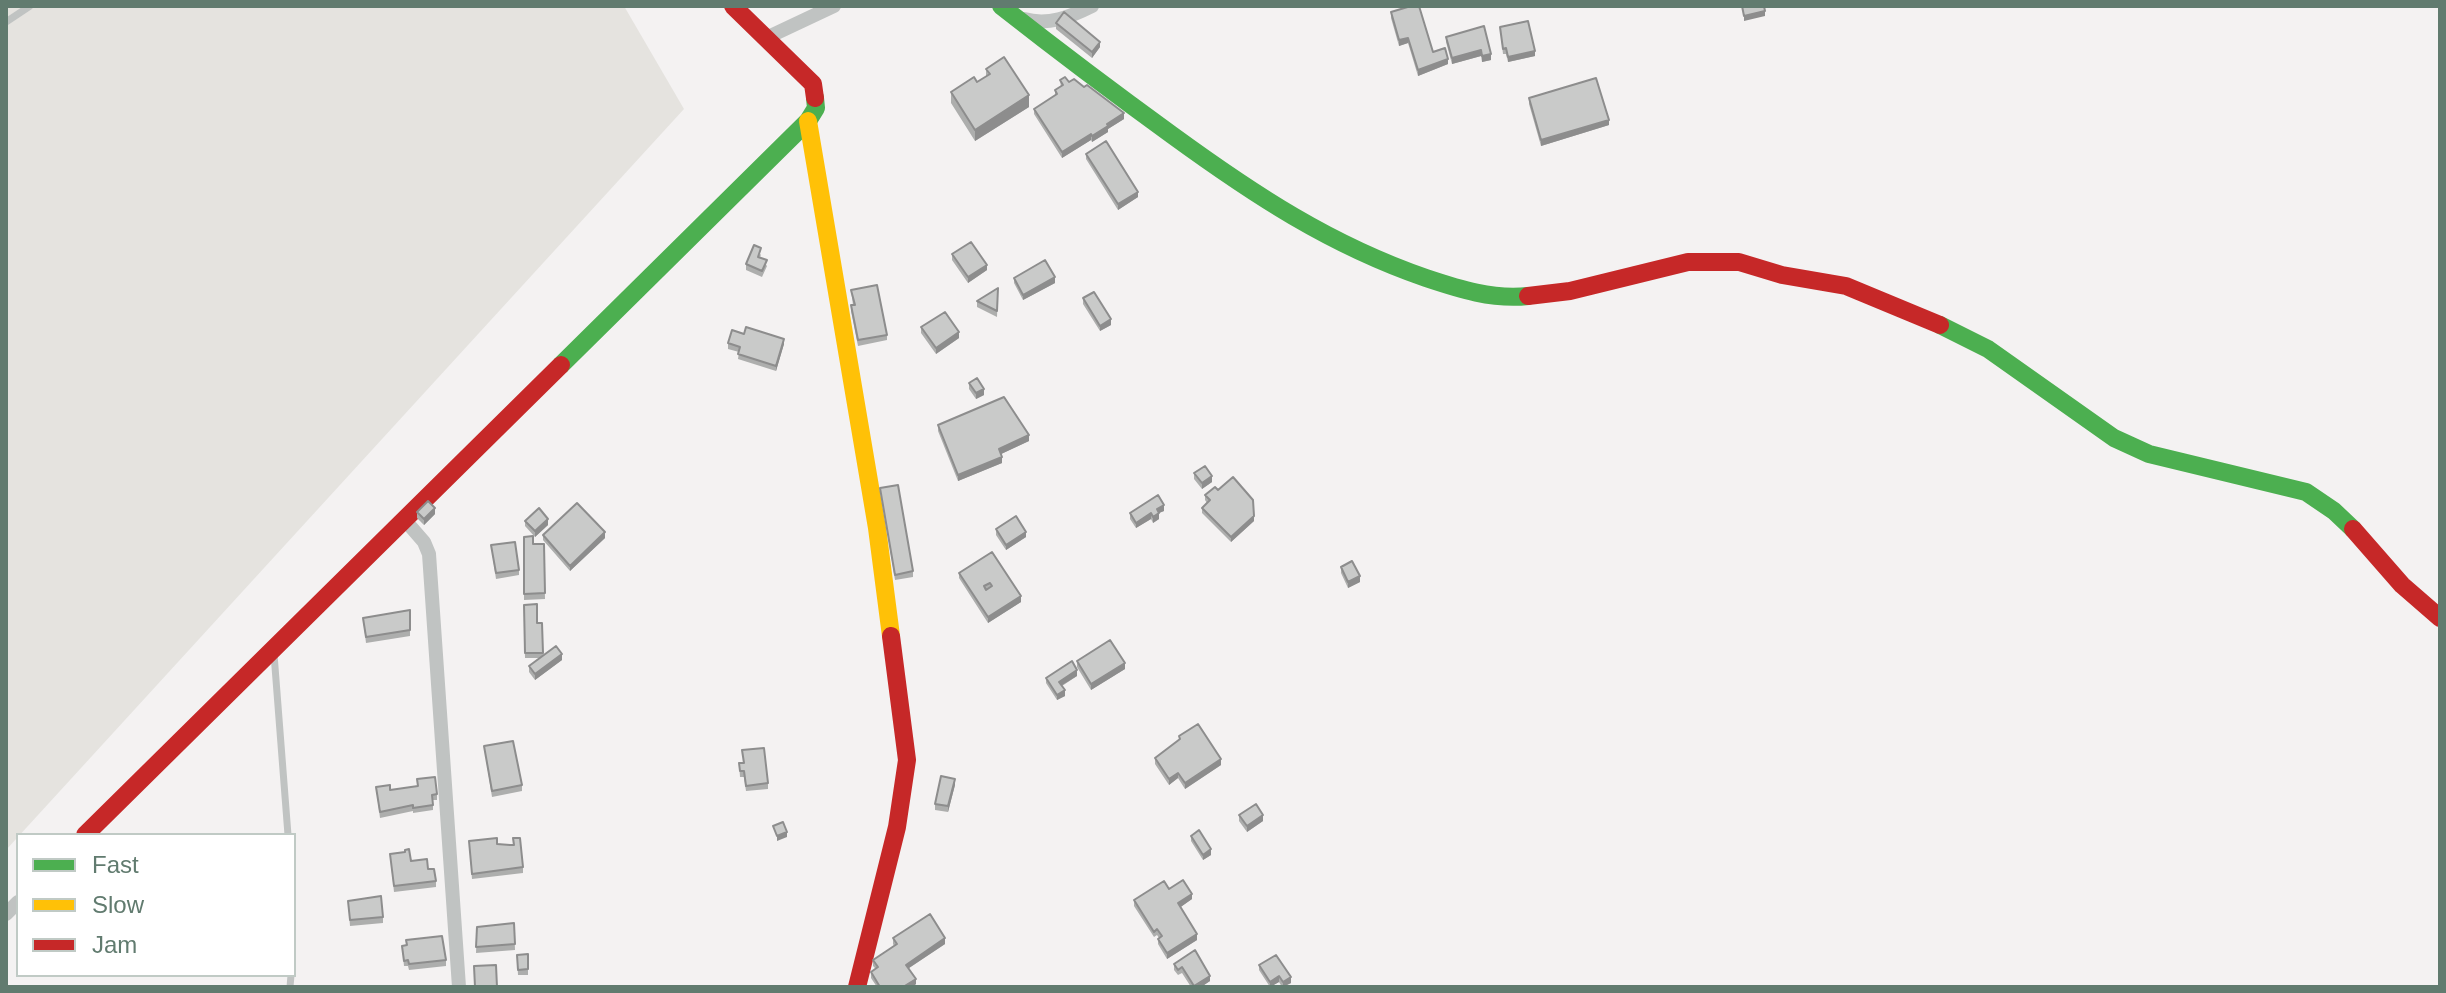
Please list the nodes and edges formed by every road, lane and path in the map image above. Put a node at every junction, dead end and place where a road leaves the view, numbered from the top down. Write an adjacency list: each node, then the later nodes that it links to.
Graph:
1 (30, 6): 6 (lane)
2 (733, 6): 7 (street)
3 (834, 6): 7 (street)
4 (1092, 6): 5 (street)
5 (1006, 11): 10 (street)
6 (6, 22)
7 (766, 38): 8 (street)
8 (808, 121): 9 (street); 15 (street)
9 (404, 519): 11 (street); 14 (street)
10 (2440, 618)
11 (273, 648): 12 (street); 13 (lane)
12 (87, 833)
13 (288, 833)
14 (459, 987)
15 (857, 987)

